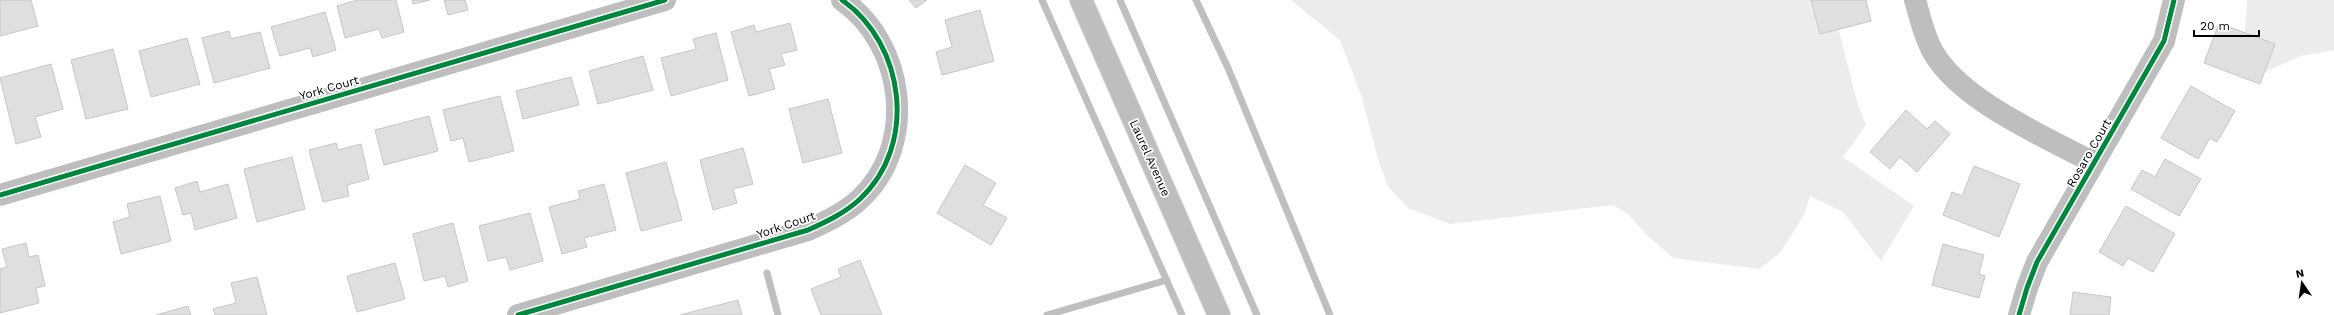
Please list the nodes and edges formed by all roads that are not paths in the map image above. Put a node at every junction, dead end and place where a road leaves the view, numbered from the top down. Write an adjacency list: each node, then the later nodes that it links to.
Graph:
1 (665, 0): 7 (street, York Court)
2 (842, 0): 8 (street, York Court)
3 (1081, 0): 9 (street, Laurel Avenue)
4 (1915, 0): 6 (street, Rosaro Court)
5 (2174, 0): 6 (street, Rosaro Court)
6 (2094, 164): 10 (street, Rosaro Court)
7 (0, 195)
8 (518, 315)
9 (1219, 315)
10 (2019, 315)

